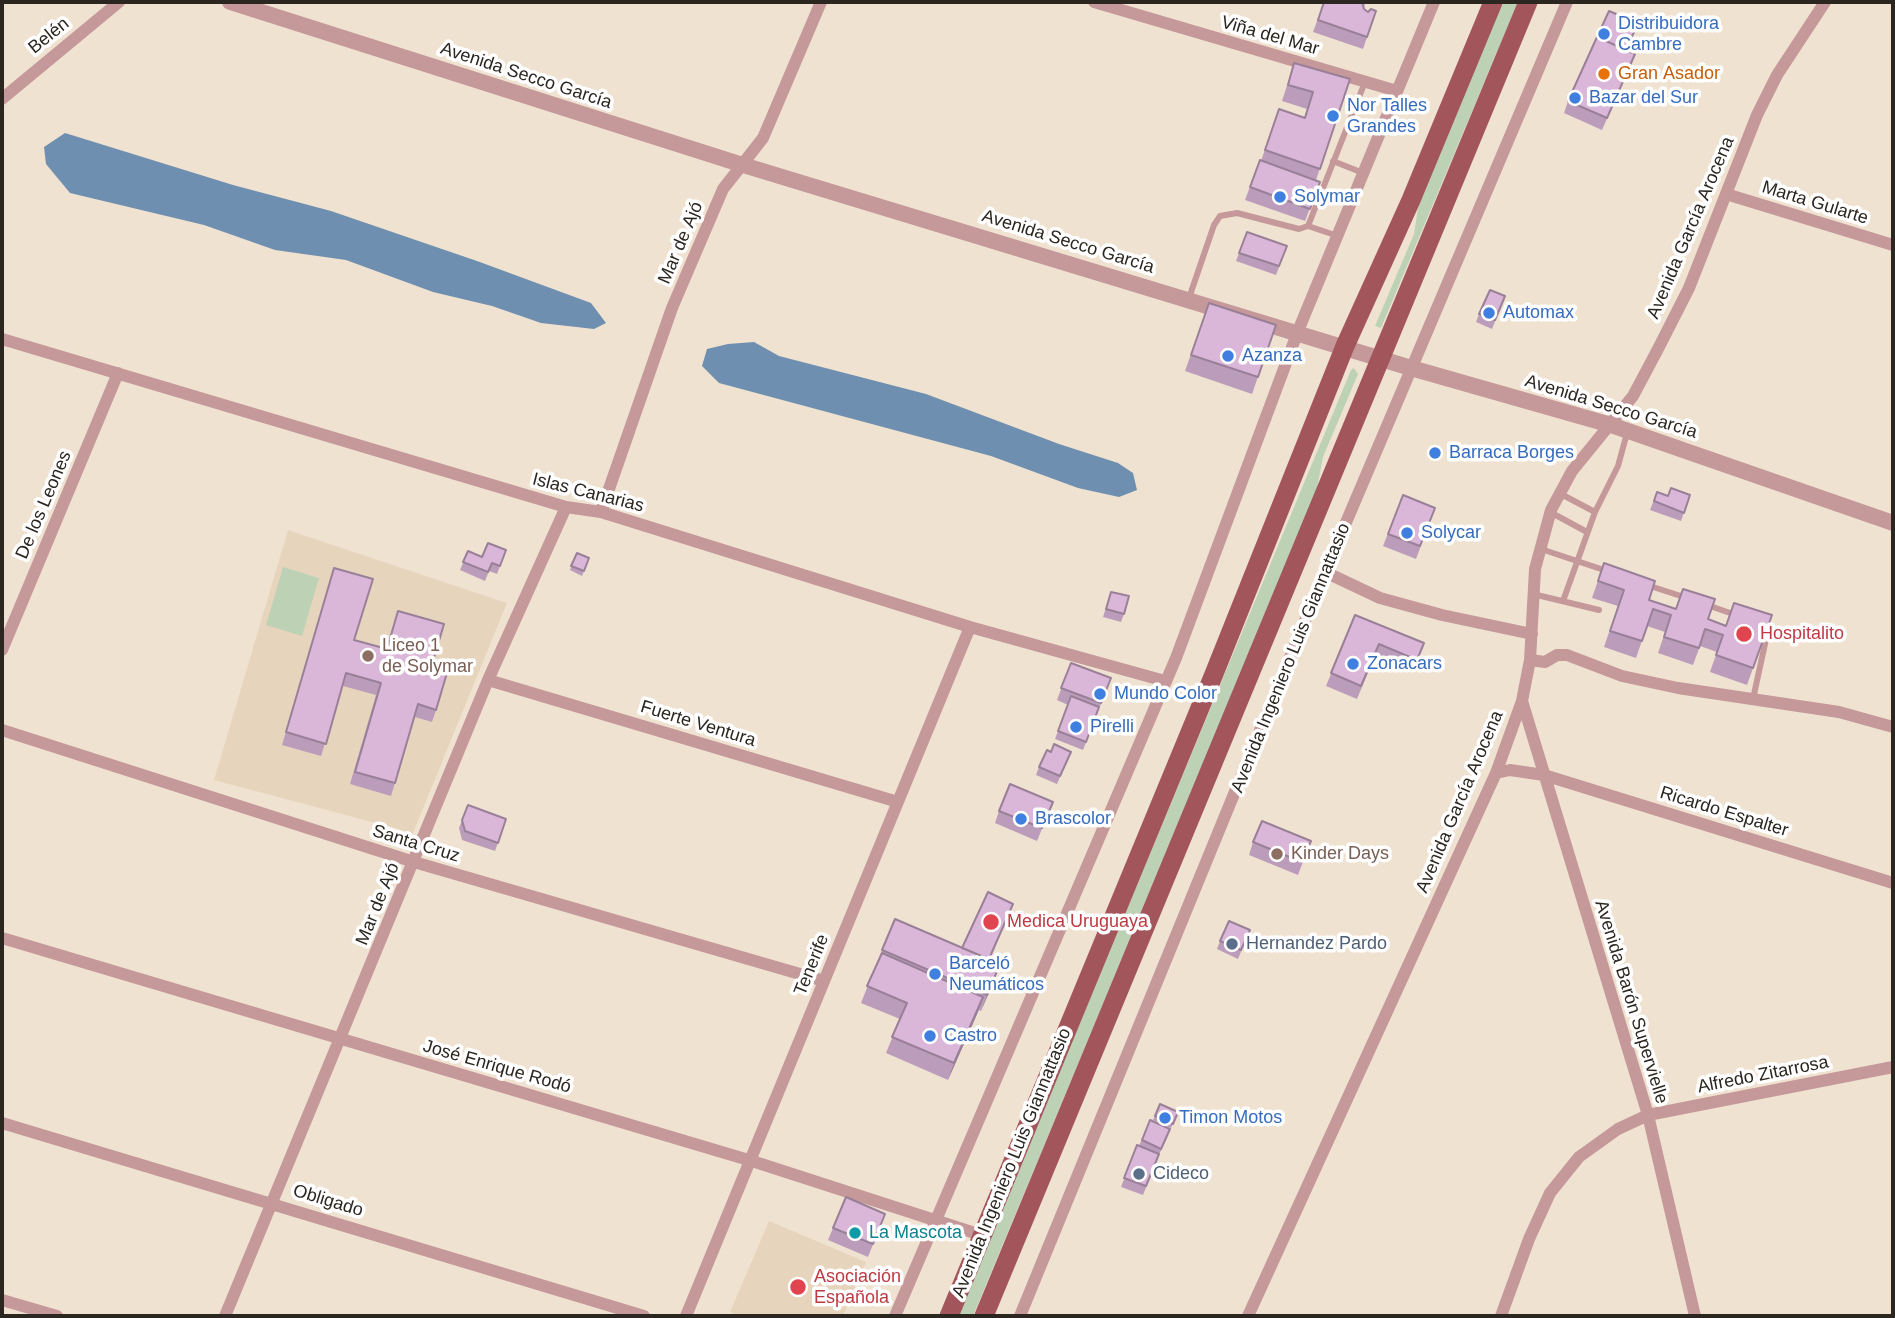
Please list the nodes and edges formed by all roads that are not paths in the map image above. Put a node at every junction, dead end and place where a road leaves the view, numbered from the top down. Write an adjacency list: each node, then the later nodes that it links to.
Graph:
1 (119, 2): 12 (street, Belén)
2 (230, 2): 14 (street, Avenida Secco García)
3 (821, 2): 14 (street, Mar de Ajó)
4 (1094, 2): 10 (street, Viña del Mar)
5 (1434, 2): 11 (street)
6 (1493, 2): 23 (main road, Avenida Ingeniero Luis Giannattasio)
7 (1528, 2): 24 (main road, Avenida Ingeniero Luis Giannattasio)
8 (1567, 2): 25 (street, Avenida Ingeniero Luis Giannattasio)
9 (1825, 2): 16 (street, Avenida García Arocena)
10 (1365, 82): 11 (street, Viña del Mar); 13 (lane)
11 (1397, 91): 15 (street)
12 (2, 99)
13 (1333, 161): 15 (lane); 17 (lane)
14 (743, 165): 20 (street, Avenida Secco García); 31 (street, Mar de Ajó)
15 (1363, 173): 18 (street)
16 (1726, 194): 19 (street, Marta Gularte); 27 (street, Avenida García Arocena)
17 (1308, 226): 18 (lane); 20 (lane)
18 (1338, 236): 21 (street)
19 (1893, 245)
20 (1189, 298): 21 (street, Avenida Secco García)
21 (1298, 331): 23 (street, Avenida Secco García); 53 (street)
22 (2, 339): 26 (street, Islas Canarias)
23 (1345, 346): 24 (street, Avenida Secco García); 72 (main road, Avenida Ingeniero Luis Giannattasio)
24 (1380, 357): 25 (street, Avenida Secco García); 80 (main road, Avenida Ingeniero Luis Giannattasio)
25 (1411, 368): 27 (street, Avenida Secco García); 38 (street, Avenida Ingeniero Luis Giannattasio)
26 (118, 373): 30 (street, Islas Canarias); 50 (street, De los Leones)
27 (1611, 425): 28 (street, Avenida Secco García); 29 (street, Avenida García Arocena)
28 (1627, 431): 33 (lane); 34 (street, Avenida Secco García)
29 (1559, 493): 32 (street, Avenida García Arocena); 33 (lane)
30 (566, 507): 31 (street, Islas Canarias); 52 (street, Mar de Ajó)
31 (601, 512): 48 (street, Islas Canarias)
32 (1550, 512): 35 (lane); 36 (street, Avenida García Arocena)
33 (1595, 512): 35 (lane)
34 (1893, 523)
35 (1587, 532): 37 (lane)
36 (1539, 548): 37 (lane); 41 (street, Avenida García Arocena)
37 (1576, 560): 39 (lane); 43 (lane)
38 (1325, 572): 49 (street); 81 (street, Avenida Ingeniero Luis Giannattasio)
39 (1614, 573)
40 (1639, 582): 42 (lane)
41 (1533, 594): 43 (lane); 49 (street, Avenida García Arocena)
42 (1690, 599)
43 (1563, 601): 45 (lane)
44 (1702, 604): 46 (lane)
45 (1599, 610)
46 (1740, 616)
47 (1753, 621): 54 (lane)
48 (970, 627): 53 (street, Islas Canarias); 60 (street, Tenerife)
49 (1532, 634): 51 (street, Avenida García Arocena)
50 (2, 650)
51 (1530, 660): 54 (street); 55 (street, Avenida García Arocena)
52 (488, 680): 60 (street, Fuerte Ventura); 61 (street, Mar de Ajó)
53 (1165, 681): 71 (street)
54 (1753, 699): 56 (street)
55 (1522, 701): 58 (street, Avenida García Arocena); 59 (street, Avenida Barón Supervielle)
56 (1893, 727)
57 (2, 730): 61 (street, Santa Cruz)
58 (1496, 773): 59 (street, Ricardo Espalter); 82 (street, Avenida García Arocena)
59 (1544, 775): 62 (street, Ricardo Espalter); 67 (street, Avenida Barón Supervielle)
60 (898, 802): 64 (street, Tenerife)
61 (414, 862): 64 (street, Santa Cruz); 65 (street, Mar de Ajó)
62 (1893, 883)
63 (2, 938): 65 (street, José Enrique Rodó)
64 (824, 981): 69 (street, Tenerife)
65 (341, 1040): 69 (street, José Enrique Rodó); 70 (street, Mar de Ajó)
66 (1893, 1067): 67 (street, Alfredo Zitarrosa)
67 (1648, 1115): 83 (street, Alfredo Zitarrosa); 84 (street, Avenida Barón Supervielle)
68 (2, 1123): 70 (street, Obligado)
69 (752, 1160): 71 (street, José Enrique Rodó); 77 (street, Tenerife)
70 (274, 1202): 75 (street, Mar de Ajó); 76 (street, Obligado)
71 (933, 1220): 72 (street, José Enrique Rodó); 78 (street)
72 (981, 1235): 79 (main road, Avenida Ingeniero Luis Giannattasio)
73 (2, 1300): 74 (street)
74 (57, 1316)
75 (225, 1316)
76 (644, 1316)
77 (685, 1316)
78 (895, 1316)
79 (949, 1316)
80 (984, 1316)
81 (1020, 1316)
82 (1248, 1316)
83 (1501, 1316)
84 (1695, 1316)

